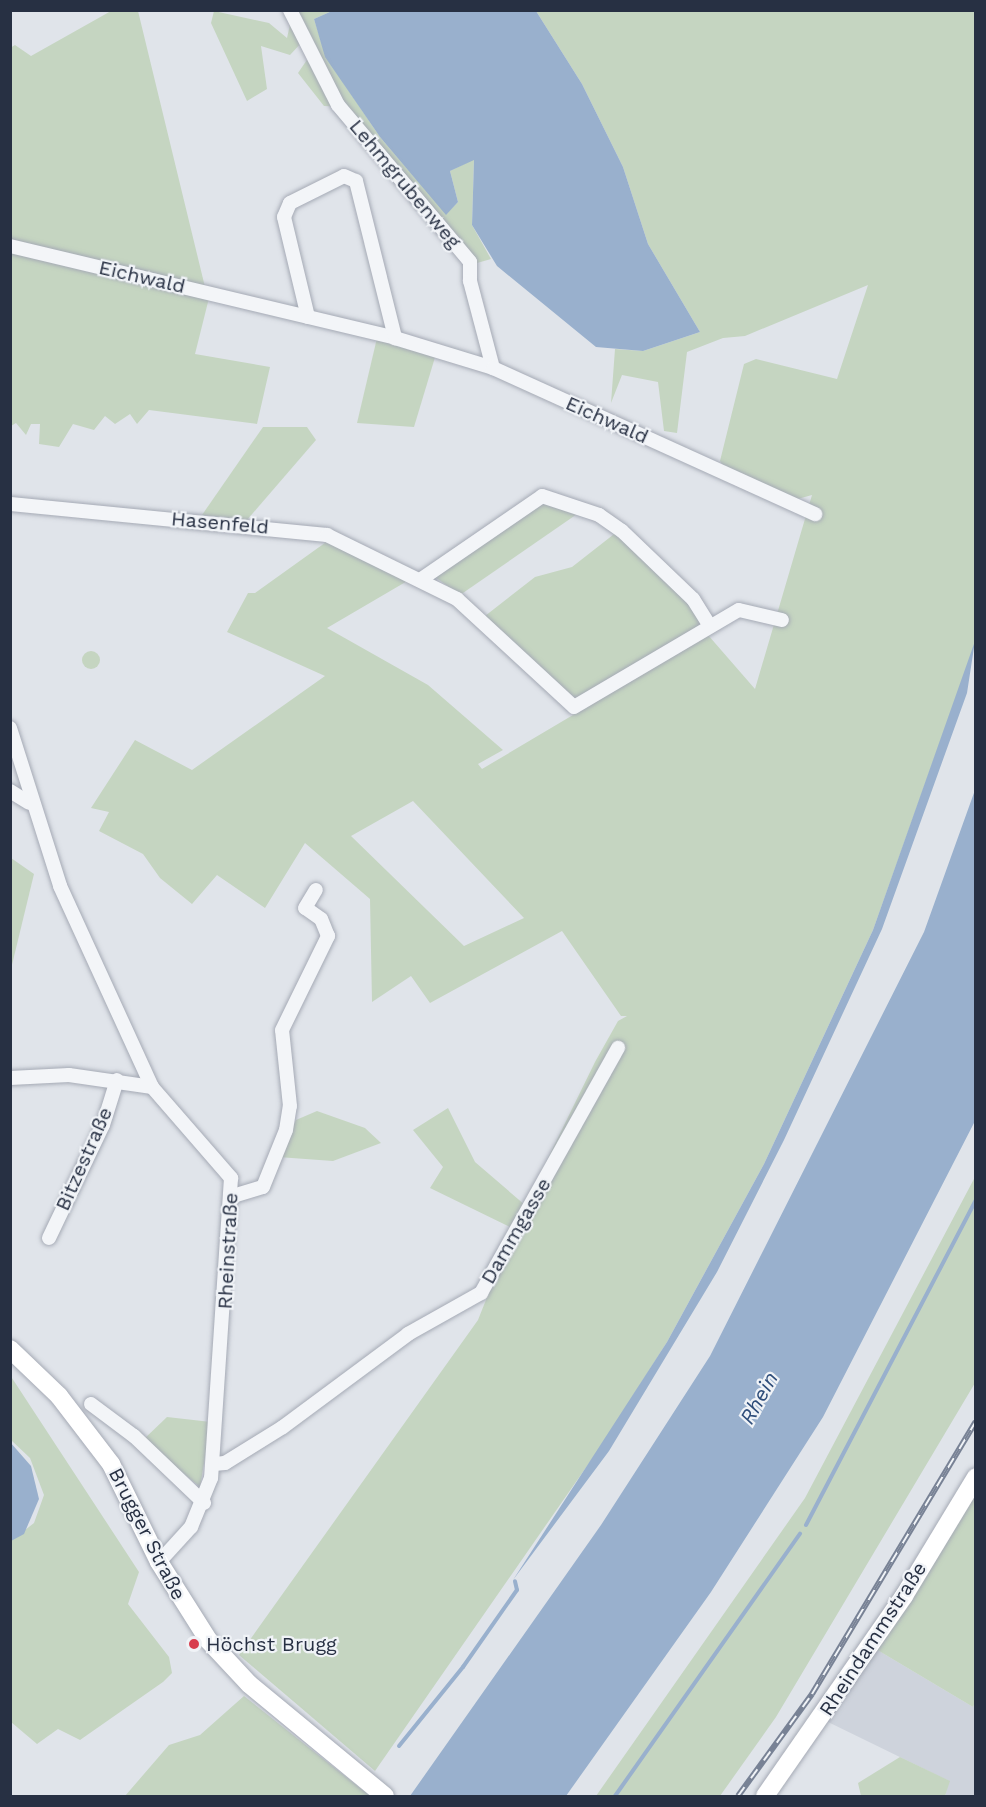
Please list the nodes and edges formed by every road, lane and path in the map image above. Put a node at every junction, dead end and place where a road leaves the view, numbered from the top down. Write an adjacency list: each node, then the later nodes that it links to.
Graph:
1 (290, 10): 5 (street, Lehmgrubenweg)
2 (10, 246): 3 (street, Eichwald)
3 (308, 317): 4 (street, Eichwald); 4 (street)
4 (395, 338): 5 (street, Eichwald)
5 (493, 368): 7 (street, Eichwald)
6 (10, 504): 8 (street, Hasenfeld)
7 (815, 514)
8 (420, 580): 10 (street, Hasenfeld); 10 (street)
9 (782, 620): 10 (street, Hasenfeld)
10 (710, 626)
11 (10, 728): 13 (street, Rheinstraße)
12 (10, 791): 13 (street)
13 (30, 803): 18 (street, Rheinstraße)
14 (316, 890): 19 (street)
15 (618, 1048): 23 (street, Dammgasse)
16 (10, 1078): 17 (street, Bitzestraße)
17 (117, 1080): 18 (street, Bitzestraße); 20 (street, Bitzestraße)
18 (152, 1088): 19 (street, Rheinstraße)
19 (232, 1196): 23 (street, Rheinstraße)
20 (49, 1238)
21 (10, 1349): 26 (main road, Brugger Straße)
22 (91, 1404): 25 (street)
23 (214, 1464): 25 (street, Rheinstraße)
24 (975, 1477): 28 (main road, Rheindammstraße)
25 (204, 1503): 26 (street, Rheinstraße)
26 (159, 1562): 27 (main road, Brugger Straße)
27 (385, 1797)
28 (765, 1797)

